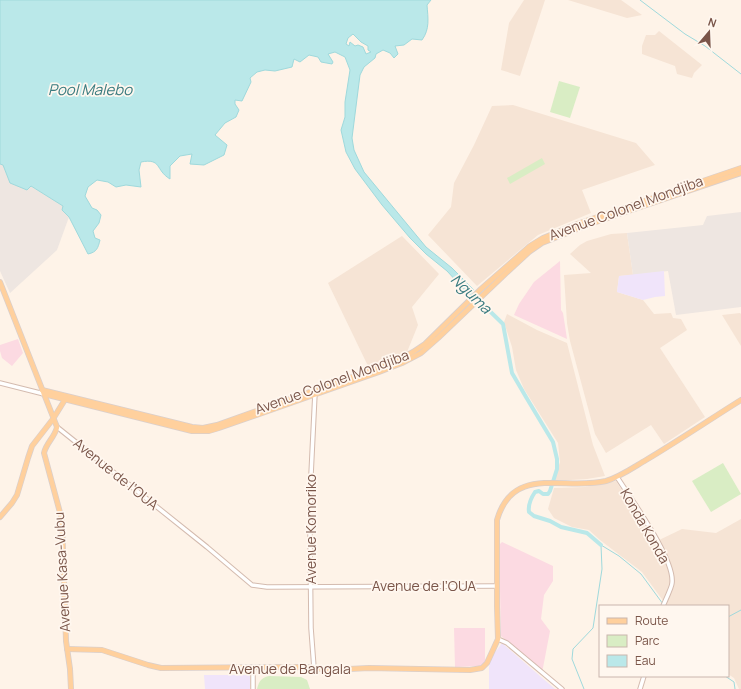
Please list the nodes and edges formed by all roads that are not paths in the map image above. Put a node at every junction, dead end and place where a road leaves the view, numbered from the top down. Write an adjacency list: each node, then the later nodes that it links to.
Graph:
1 (741, 168): 3 (main road, Avenue Colonel Mondjiba)
2 (741, 172): 3 (main road, Avenue Colonel Mondjiba)
3 (732, 173): 7 (main road, Avenue Colonel Mondjiba)
4 (0, 282): 6 (main road)
5 (0, 383): 6 (street)
6 (43, 392): 8 (main road, Avenue Colonel Mondjiba); 10 (main road)
7 (315, 393): 8 (main road, Avenue Colonel Mondjiba); 15 (street, Avenue Komoriko)
8 (66, 398): 10 (main road)
9 (741, 400): 12 (main road)
10 (53, 419): 11 (main road); 13 (main road)
11 (57, 427): 15 (street, Avenue de l’OUA); 18 (main road, Avenue Kasa-Vubu)
12 (617, 477): 14 (main road); 16 (street, Konda Konda)
13 (0, 517)
14 (497, 586): 15 (street, Avenue de l’OUA); 17 (main road)
15 (310, 587): 20 (street, Avenue Komoriko)
16 (663, 605)
17 (498, 639): 20 (main road, Avenue de Bangala); 24 (street)
18 (67, 649): 19 (main road, Avenue de Bangala); 22 (main road, Avenue Kasa-Vubu)
19 (253, 668): 20 (main road, Avenue de Bangala); 23 (street)
20 (314, 668)
21 (644, 677): 25 (street)
22 (71, 689)
23 (253, 689)
24 (562, 689)
25 (640, 689)

